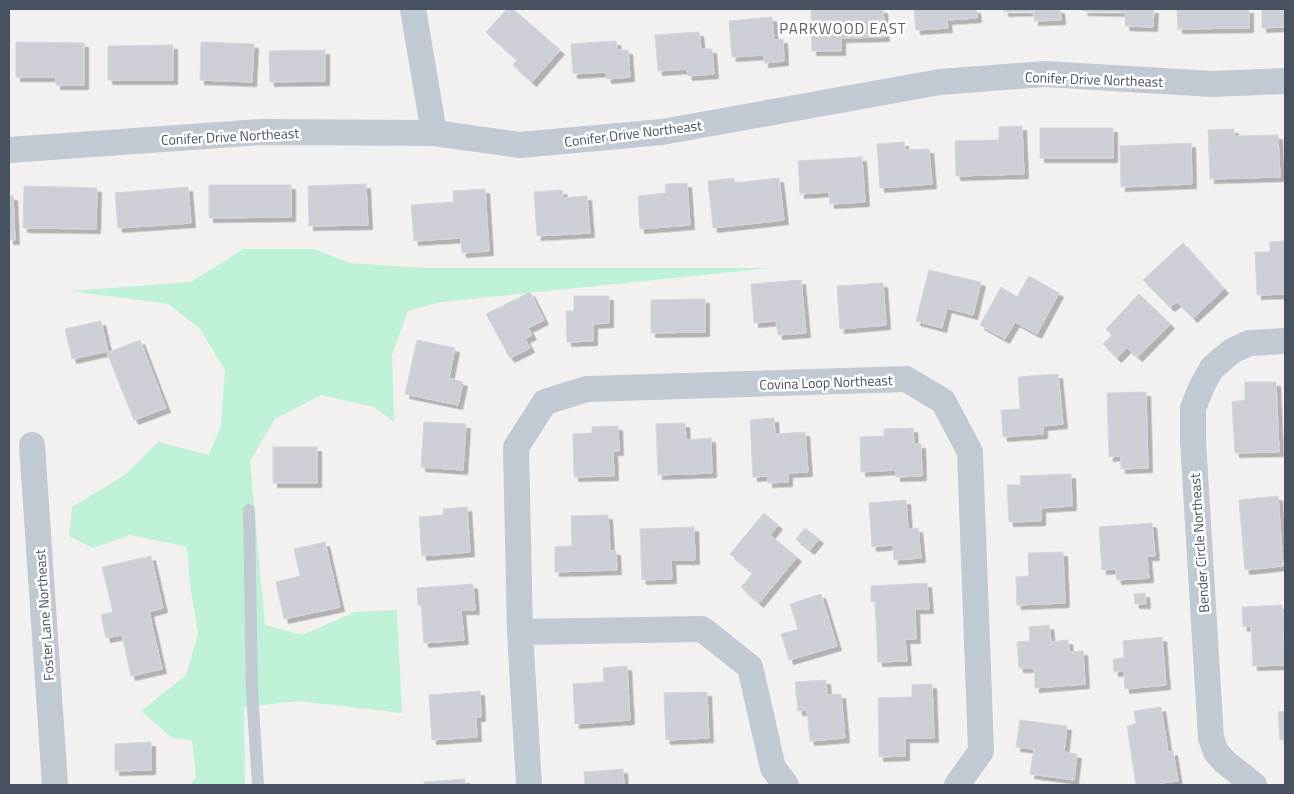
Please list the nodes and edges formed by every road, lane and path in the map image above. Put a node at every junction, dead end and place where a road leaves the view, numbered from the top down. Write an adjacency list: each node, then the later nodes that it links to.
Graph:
1 (413, 9): 3 (street)
2 (1285, 81): 3 (street, Conifer Drive Northeast)
3 (434, 133): 4 (street, Conifer Drive Northeast)
4 (9, 150)
5 (1285, 341): 14 (street, Bender Circle Northeast)
6 (32, 445): 9 (street, Foster Lane Northeast)
7 (249, 510): 10 (lane)
8 (520, 632): 11 (street, Covina Loop Northeast); 12 (street); 13 (street, Covina Loop Northeast)
9 (55, 785)
10 (258, 785)
11 (529, 785)
12 (786, 785)
13 (957, 785)
14 (1254, 785)

